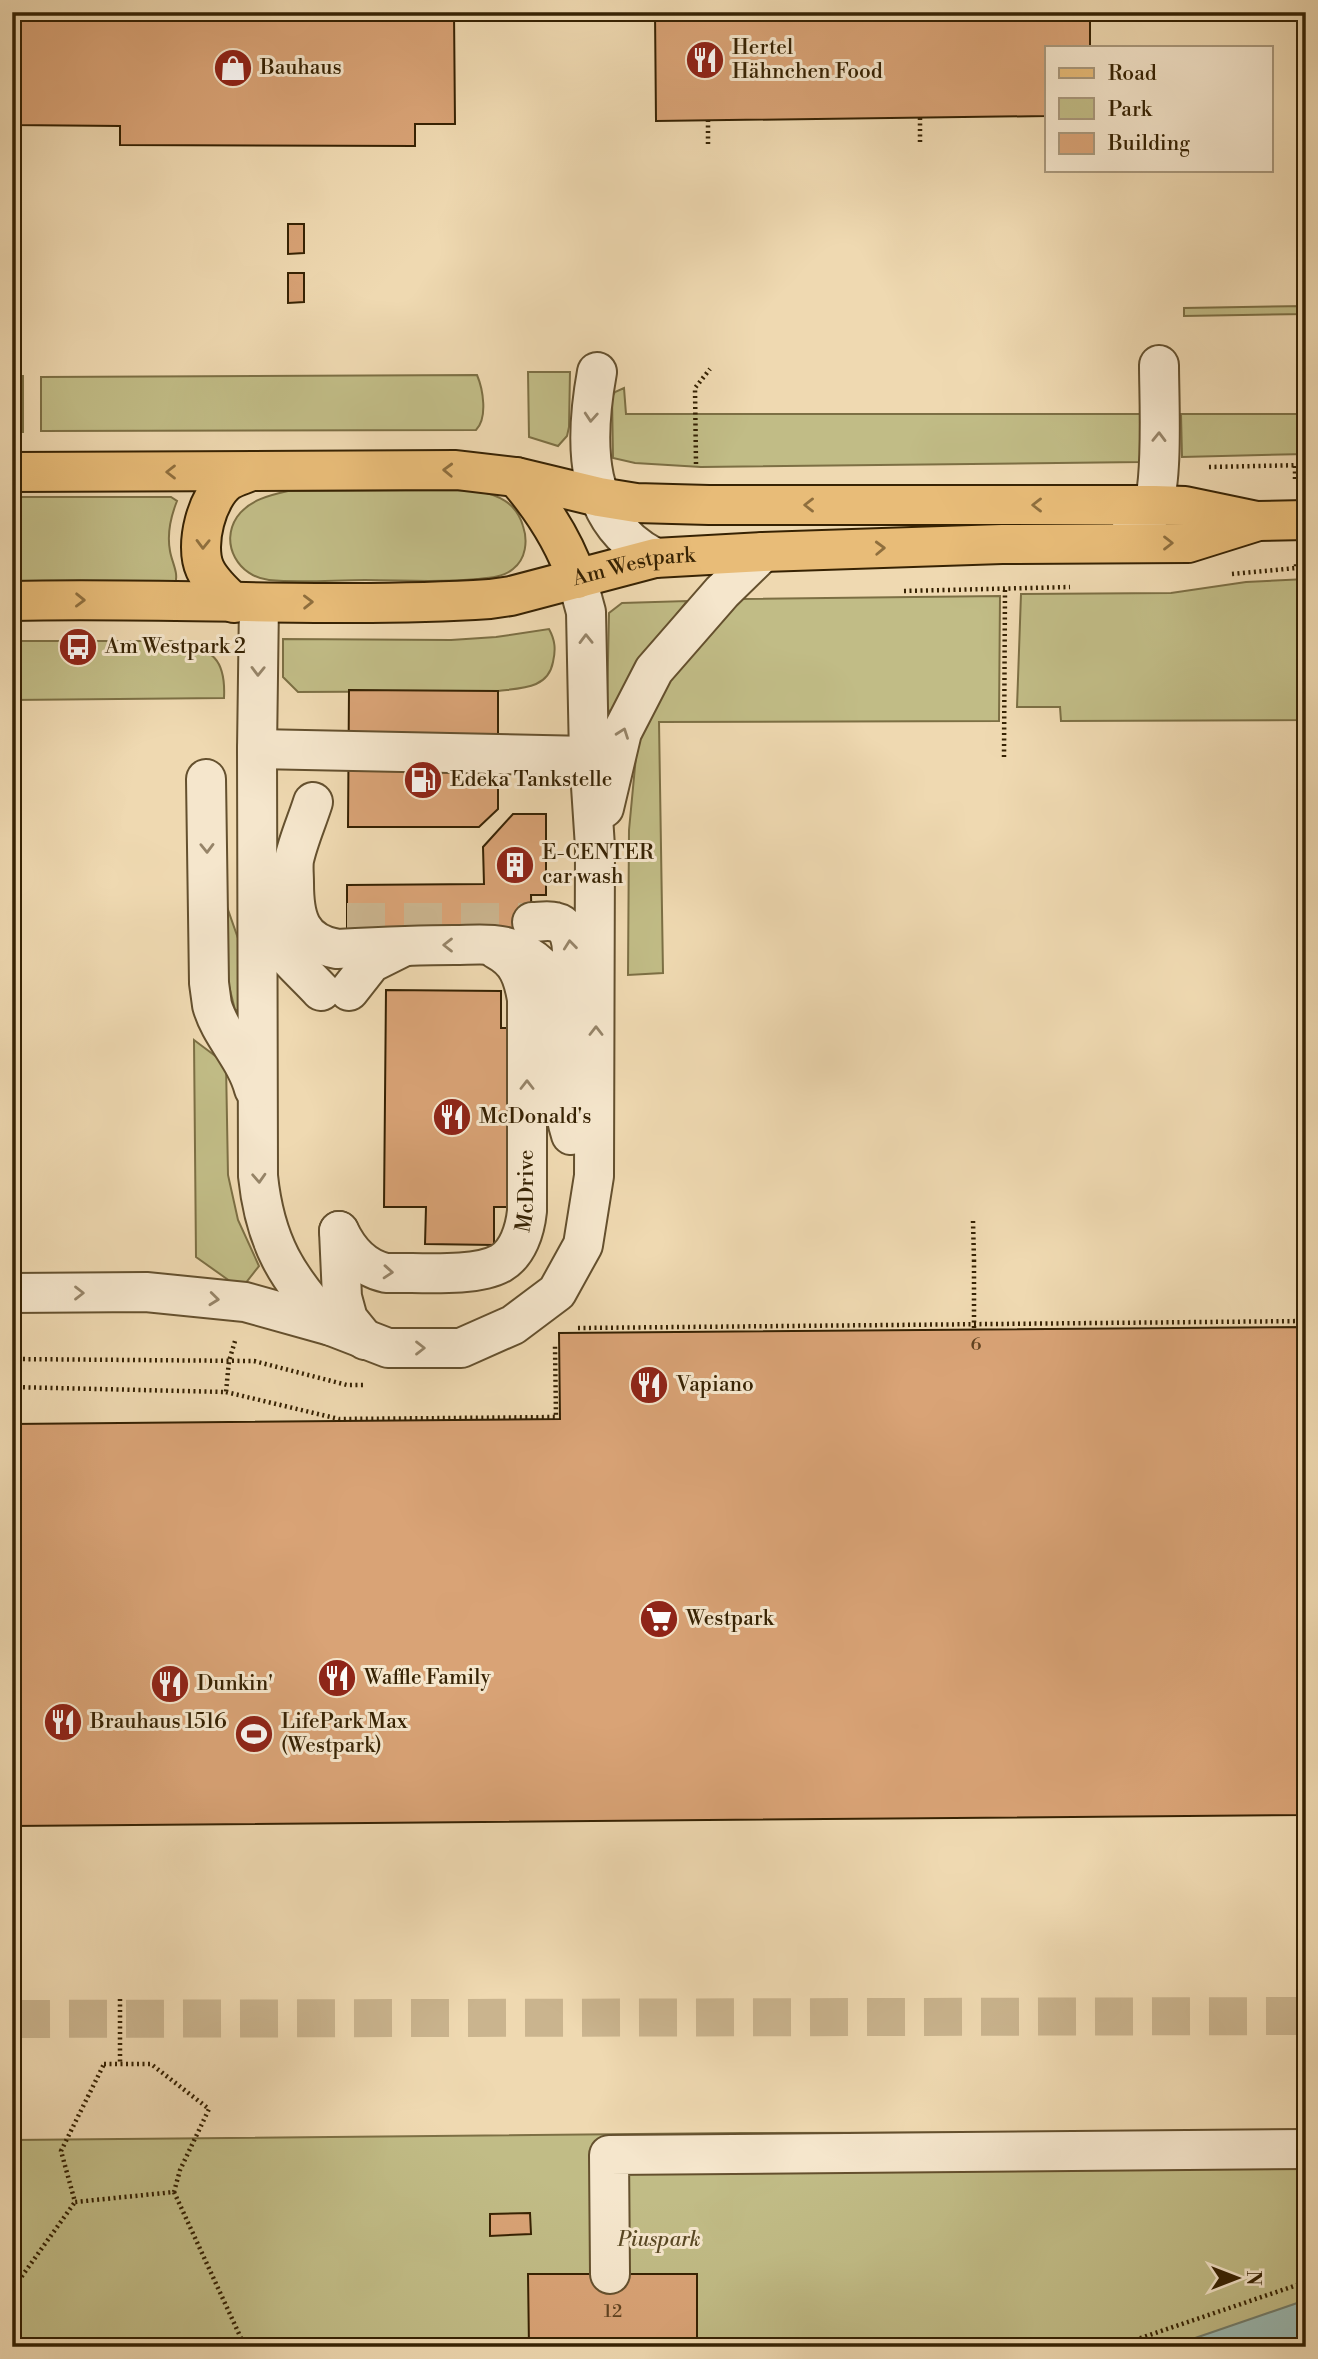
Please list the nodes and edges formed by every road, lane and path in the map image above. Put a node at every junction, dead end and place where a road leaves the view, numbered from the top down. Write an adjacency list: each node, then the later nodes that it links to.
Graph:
1 (920, 118): 3 (path)
2 (708, 120): 4 (path)
3 (920, 143)
4 (708, 145)
5 (1159, 365): 9 (lane, one-way to 5)
6 (710, 369): 12 (path)
7 (597, 372): 13 (lane, one-way to 13)
8 (1306, 466): 9 (path)
9 (1158, 468): 15 (lane)
10 (12, 472): 11 (main road, Am Westpark, one-way to 10)
11 (249, 472): 14 (main road, Am Westpark, one-way to 11); 27 (main road, one-way to 27)
12 (696, 472)
13 (594, 479): 14 (main road, Am Westpark); 15 (main road, Am Westpark, one-way to 13); 20 (lane)
14 (534, 489): 23 (main road); 25 (main road)
15 (1154, 505): 17 (main road, Am Westpark); 18 (lane)
16 (1306, 520): 17 (main road, Am Westpark)
17 (1257, 521): 18 (main road, Am Westpark, one-way to 17)
18 (1002, 544): 19 (main road, Am Westpark, one-way to 18)
19 (763, 552): 20 (main road, Am Westpark); 33 (lane, one-way to 19)
20 (655, 558): 23 (main road, Am Westpark)
21 (1296, 568): 22 (path)
22 (1306, 568)
23 (578, 579): 25 (main road, Am Westpark); 30 (lane, one-way to 23)
24 (1005, 589): 31 (path)
25 (511, 596): 27 (main road, Am Westpark, one-way to 25)
26 (12, 601): 27 (main road, Am Westpark, one-way to 27)
27 (246, 603): 28 (lane, one-way to 28)
28 (257, 749): 29 (lane); 34 (lane)
29 (314, 751): 30 (lane); 36 (lane)
30 (589, 756): 33 (lane)
31 (1004, 757)
32 (206, 779): 41 (lane, one-way to 41)
33 (595, 847): 44 (lane, one-way to 33)
34 (258, 904): 39 (lane); 40 (lane)
35 (532, 922): 42 (lane, one-way to 35)
36 (342, 935): 37 (lane); 39 (lane)
37 (409, 945): 38 (lane, one-way to 37); 39 (lane)
38 (488, 945): 42 (lane); 50 (lane, McDrive, one-way to 38)
39 (290, 960): 40 (lane)
40 (258, 1000): 41 (lane)
41 (258, 1110): 50 (lane, one-way to 50)
42 (571, 1135): 44 (lane)
43 (973, 1221): 49 (path, bridge)
44 (583, 1245): 50 (lane, one-way to 44)
45 (12, 1293): 46 (lane, one-way to 46)
46 (245, 1302): 50 (lane); 53 (path)
47 (1306, 1321): 48 (path)
48 (575, 1329)
49 (974, 1329)
50 (348, 1333)
51 (555, 1333): 56 (path)
52 (12, 1359): 53 (path)
53 (229, 1361): 54 (path); 56 (path)
54 (373, 1385)
55 (12, 1387): 56 (path)
56 (226, 1392)
57 (120, 1999): 58 (path)
58 (120, 2063): 60 (path); 61 (path)
59 (1306, 2149): 62 (lane)
60 (174, 2192): 61 (path); 65 (path)
61 (75, 2203): 64 (path)
62 (610, 2274)
63 (1306, 2282): 66 (path)
64 (12, 2290)
65 (245, 2347)
66 (1114, 2347)

